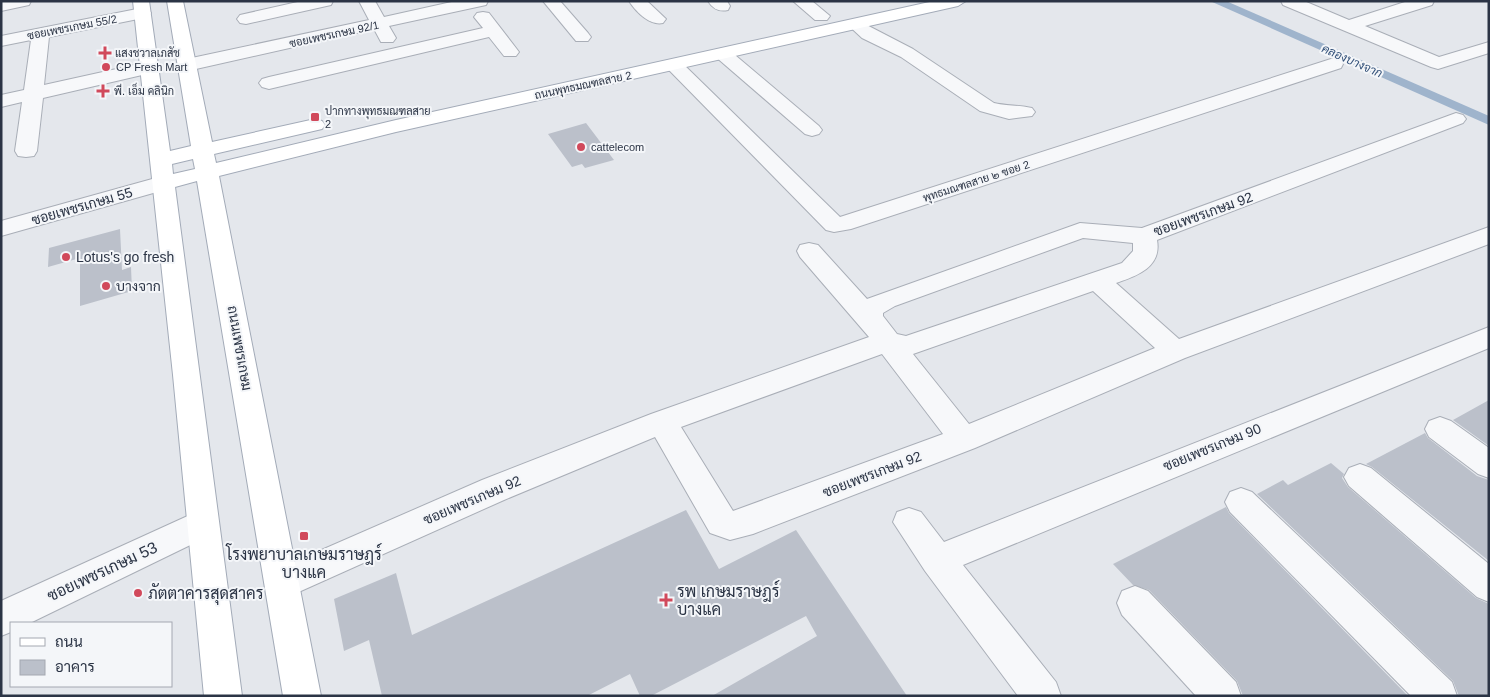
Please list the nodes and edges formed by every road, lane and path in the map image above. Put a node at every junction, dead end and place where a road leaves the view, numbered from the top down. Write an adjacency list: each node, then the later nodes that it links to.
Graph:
1 (23, 1): 14 (street)
2 (175, 1): 31 (main road, ถนนเพชรเกษม)
3 (325, 1): 16 (street)
4 (367, 1): 18 (street)
5 (550, 1): 23 (street)
6 (637, 1): 17 (street)
7 (801, 1): 15 (street)
8 (874, 1): 15 (main road, ถนนพุทธมณฑลสาย 2)
9 (958, 1): 19 (main road, ถนนพุทธมณฑลสาย 2)
10 (1290, 1): 20 (street)
11 (1426, 1): 20 (street)
12 (475, 2): 18 (street, ซอยเพชรเกษม 92/1); 21 (street)
13 (142, 4): 22 (street, ซอยเพชรเกษม 55/2); 32 (main road)
14 (1, 6)
15 (828, 14): 19 (main road); 36 (main road, ถนนพุทธมณฑลสาย 2)
16 (246, 19)
17 (656, 19)
18 (379, 24): 27 (street); 31 (street, ซอยเพชรเกษม 92/1)
19 (854, 26): 28 (main road, ถนนพุทธมณฑลสาย 2); 37 (street)
20 (1347, 26): 25 (street)
21 (493, 31): 26 (street); 27 (street)
22 (41, 33): 24 (street, ซอยเพชรเกษม 55/2); 34 (street)
23 (582, 37)
24 (1, 41)
25 (1489, 48)
26 (510, 52)
27 (395, 53): 33 (street)
28 (723, 54): 30 (main road, ถนนพุทธมณฑลสาย 2); 40 (street)
29 (1334, 64): 30 (street, พุทธมณฑลสาย ๒ ซอย 2)
30 (673, 65): 42 (main road, ถนนพุทธมณฑลสาย 2)
31 (187, 66): 42 (main road, ถนนเพชรเกษม)
32 (148, 68): 34 (street); 43 (main road)
33 (269, 83)
34 (34, 94): 35 (street); 41 (street)
35 (1, 101)
36 (386, 109)
37 (1025, 112)
38 (1456, 119): 46 (street, ซอยเพชรเกษม 92)
39 (329, 122): 42 (main road)
40 (812, 130)
41 (26, 151)
42 (206, 161): 43 (main road); 62 (main road, ถนนเพชรเกษม)
43 (162, 171): 44 (street, ซอยเพชรเกษม 55); 60 (main road)
44 (1, 230)
45 (1489, 235): 52 (street, ซอยเพชรเกษม 92)
46 (1144, 236): 48 (street, ซอยเพชรเกษม 92); 49 (street, ซอยเพชรเกษม 92)
47 (809, 251): 49 (street)
48 (1099, 282): 51 (street, ซอยเพชรเกษม 92); 52 (street)
49 (868, 318): 51 (street)
50 (1489, 336): 61 (street, ซอยเพชรเกษม 90)
51 (887, 341): 53 (street, ซอยเพชรเกษม 92); 55 (street)
52 (1175, 351): 55 (street, ซอยเพชรเกษม 92)
53 (662, 422): 55 (street, ซอยเพชรเกษม 92); 62 (street, ซอยเพชรเกษม 92)
54 (1440, 429): 56 (street)
55 (964, 439)
56 (1489, 465)
57 (1360, 477): 63 (street)
58 (1241, 502): 70 (street)
59 (909, 522): 61 (street)
60 (203, 523): 65 (street, ซอยเพชรเกษม 53); 66 (main road)
61 (937, 560): 68 (street)
62 (283, 583): 67 (main road, ถนนเพชรเกษม)
63 (1489, 586)
64 (1135, 603): 69 (street)
65 (1, 619)
66 (223, 696)
67 (302, 696)
68 (1042, 696)
69 (1222, 696)
70 (1438, 696)

